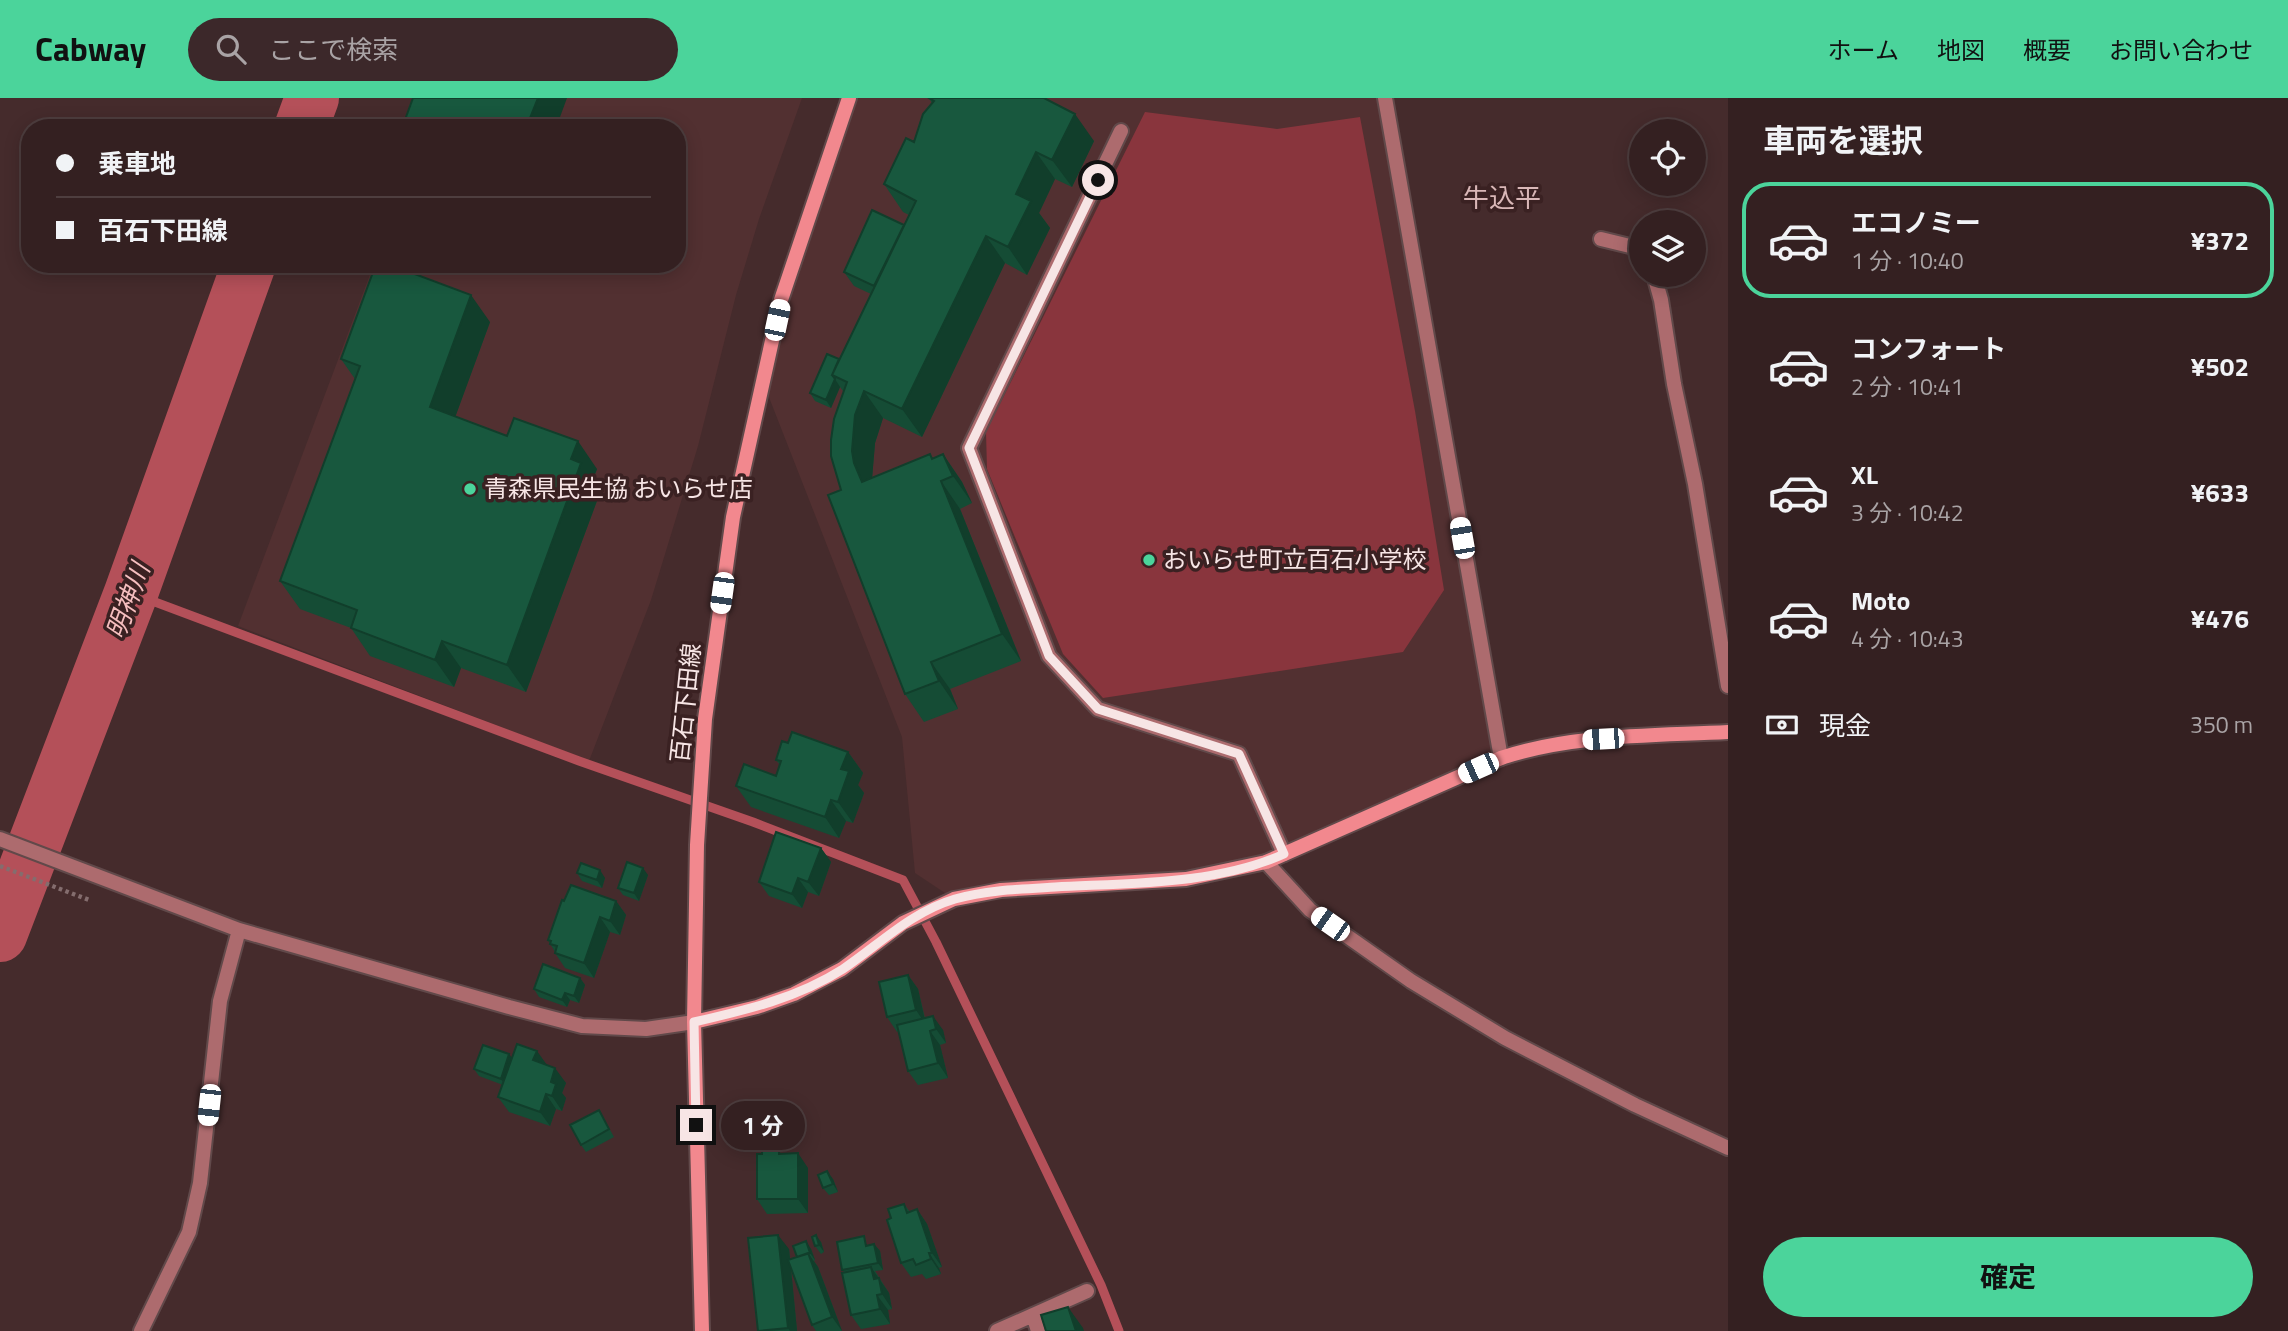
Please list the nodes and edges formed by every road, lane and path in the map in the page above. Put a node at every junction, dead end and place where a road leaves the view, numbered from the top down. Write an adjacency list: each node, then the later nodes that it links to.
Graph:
1 (849, 98): 16 (main road, 百石下田線)
2 (1385, 98): 9 (street)
3 (1121, 131): 11 (street)
4 (1601, 239): 5 (street)
5 (1629, 246)
6 (1657, 287): 7 (street)
7 (1728, 686)
8 (1728, 732): 9 (main road)
9 (1501, 758): 11 (main road)
10 (0, 839): 15 (street)
11 (1284, 854): 12 (main road)
12 (1266, 862): 16 (main road); 17 (street)
13 (0, 866): 14 (path)
14 (89, 900)
15 (239, 930): 16 (street); 20 (street)
16 (694, 1022): 21 (main road, 百石下田線)
17 (1728, 1149)
18 (1087, 1291): 19 (street)
19 (1032, 1315): 22 (street); 23 (street)
20 (141, 1331)
21 (702, 1331)
22 (997, 1331)
23 (1038, 1331)

